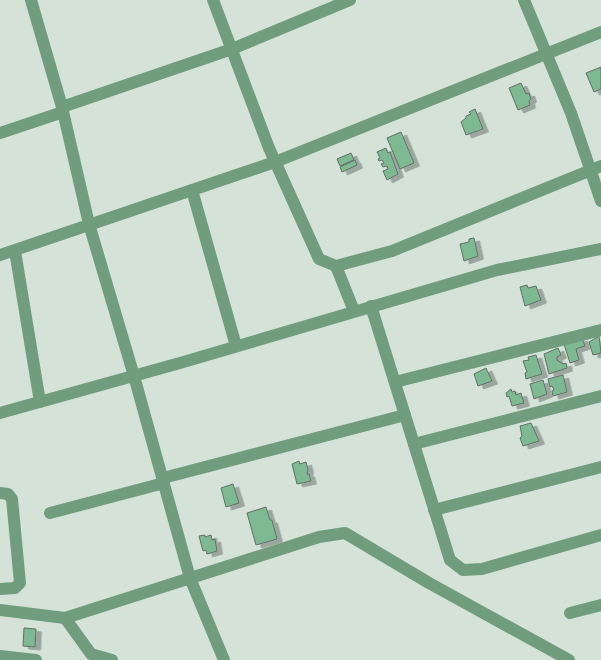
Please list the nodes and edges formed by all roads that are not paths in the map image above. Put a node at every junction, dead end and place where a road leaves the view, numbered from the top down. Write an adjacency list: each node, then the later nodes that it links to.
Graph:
1 (31, 0): 8 (street)
2 (213, 0): 6 (street)
3 (350, 0): 6 (street)
4 (524, 0): 7 (street)
5 (601, 32): 7 (street)
6 (232, 49): 8 (street); 10 (street)
7 (546, 54): 10 (street); 11 (street)
8 (63, 110): 9 (street); 14 (street)
9 (0, 133)
10 (275, 162): 12 (street); 18 (street)
11 (596, 168): 13 (street); 18 (street)
12 (192, 190): 14 (street); 22 (street)
13 (601, 201)
14 (90, 224): 16 (street); 23 (street)
15 (601, 249): 19 (street)
16 (15, 251): 17 (street); 26 (street)
17 (0, 255)
18 (336, 266): 20 (street)
19 (371, 306): 20 (street); 24 (street)
20 (354, 311): 22 (street)
21 (601, 330): 24 (street)
22 (236, 346): 23 (street)
23 (134, 376): 26 (street); 31 (street)
24 (394, 382): 28 (street)
25 (601, 396): 29 (street)
26 (40, 402): 27 (street)
27 (0, 413)
28 (405, 414): 29 (street); 31 (street)
29 (414, 444): 33 (street)
30 (601, 467): 33 (street)
31 (163, 480): 34 (street); 36 (street)
32 (0, 493): 37 (street)
33 (434, 510): 35 (street)
34 (50, 513)
35 (601, 535)
36 (190, 578): 41 (street); 46 (street); 47 (street)
37 (0, 589)
38 (601, 605): 40 (street)
39 (0, 610): 41 (street)
40 (570, 613)
41 (65, 618): 43 (street)
42 (0, 656): 44 (street)
43 (92, 658): 45 (street)
44 (36, 660)
45 (112, 660)
46 (224, 660)
47 (569, 660)

